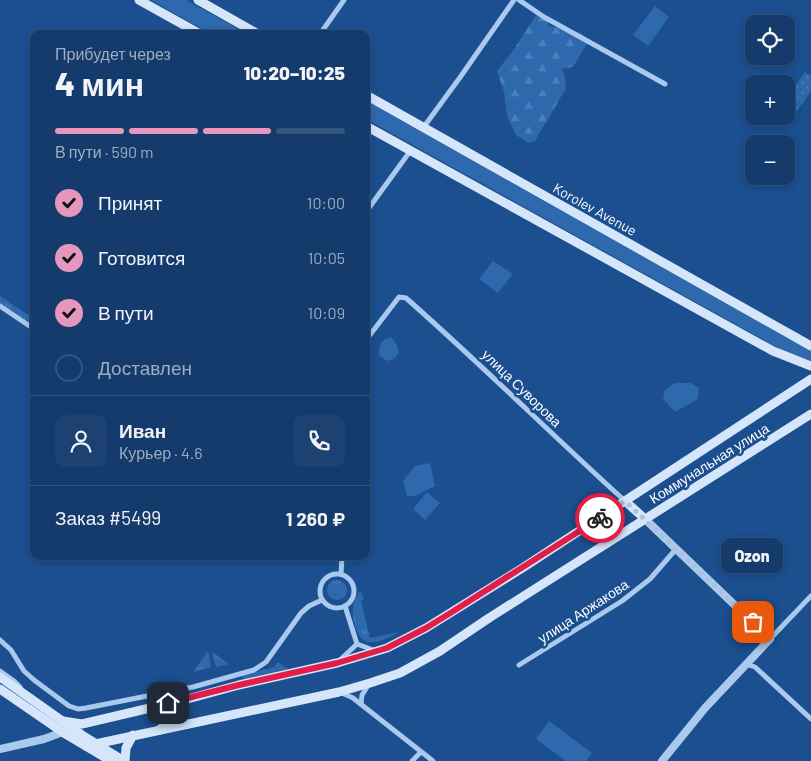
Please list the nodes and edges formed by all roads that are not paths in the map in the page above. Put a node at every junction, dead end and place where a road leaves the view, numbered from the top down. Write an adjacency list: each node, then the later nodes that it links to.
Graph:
1 (139, 0): 6 (main road)
2 (198, 0): 7 (main road)
3 (344, 0): 8 (street)
4 (514, 0): 12 (street)
5 (519, 0): 9 (street)
6 (193, 30)
7 (251, 30)
8 (323, 30)
9 (665, 84)
10 (370, 97): 12 (main road, Korolev Avenue)
11 (370, 128): 13 (main road)
12 (423, 128): 18 (main road, Korolev Avenue)
13 (411, 150): 14 (street); 19 (main road)
14 (370, 207)
15 (0, 306): 16 (street)
16 (30, 326)
17 (370, 335): 22 (street, улица Суворова)
18 (811, 346)
19 (811, 366)
20 (811, 379): 22 (main road, Коммунальная улица)
21 (811, 414): 23 (main road, Коммунальная улица)
22 (625, 501): 23 (main road); 33 (main road, Коммунальная улица)
23 (645, 519): 24 (street); 39 (main road, Коммунальная улица)
24 (676, 549): 30 (street); 36 (street, улица Аржакова)
25 (342, 560): 26 (street)
26 (341, 574): 28 (street); 29 (street)
27 (811, 596): 30 (street)
28 (322, 600): 29 (street); 31 (street)
29 (345, 606): 32 (street)
30 (770, 639): 35 (street)
31 (0, 640)
32 (357, 644): 33 (street); 34 (street)
33 (376, 651): 34 (main road, Коммунальная улица)
34 (337, 663): 43 (main road, Коммунальная улица)
35 (746, 664): 46 (street); 61 (street)
36 (520, 665)
37 (0, 671): 42 (street)
38 (0, 678): 42 (main road)
39 (370, 684): 41 (main road, Коммунальная улица); 44 (street)
40 (0, 689): 51 (main road)
41 (339, 692): 44 (street); 49 (main road, Коммунальная улица)
42 (26, 696): 47 (main road)
43 (184, 700): 45 (main road, Коммунальная улица); 49 (main road)
44 (361, 704): 56 (street)
45 (153, 707): 48 (main road, Коммунальная улица); 50 (main road)
46 (811, 719)
47 (63, 721): 48 (main road); 52 (main road)
48 (82, 724): 52 (main road)
49 (187, 724): 50 (main road, Коммунальная улица)
50 (158, 730): 53 (main road, Коммунальная улица)
51 (62, 732): 54 (main road); 55 (street)
52 (82, 734): 54 (main road)
53 (133, 735): 54 (main road, Коммунальная улица); 58 (main road)
54 (91, 744): 57 (main road); 58 (main road)
55 (0, 749)
56 (421, 752): 59 (street); 60 (street)
57 (111, 761)
58 (124, 761)
59 (412, 761)
60 (432, 761)
61 (662, 761)

